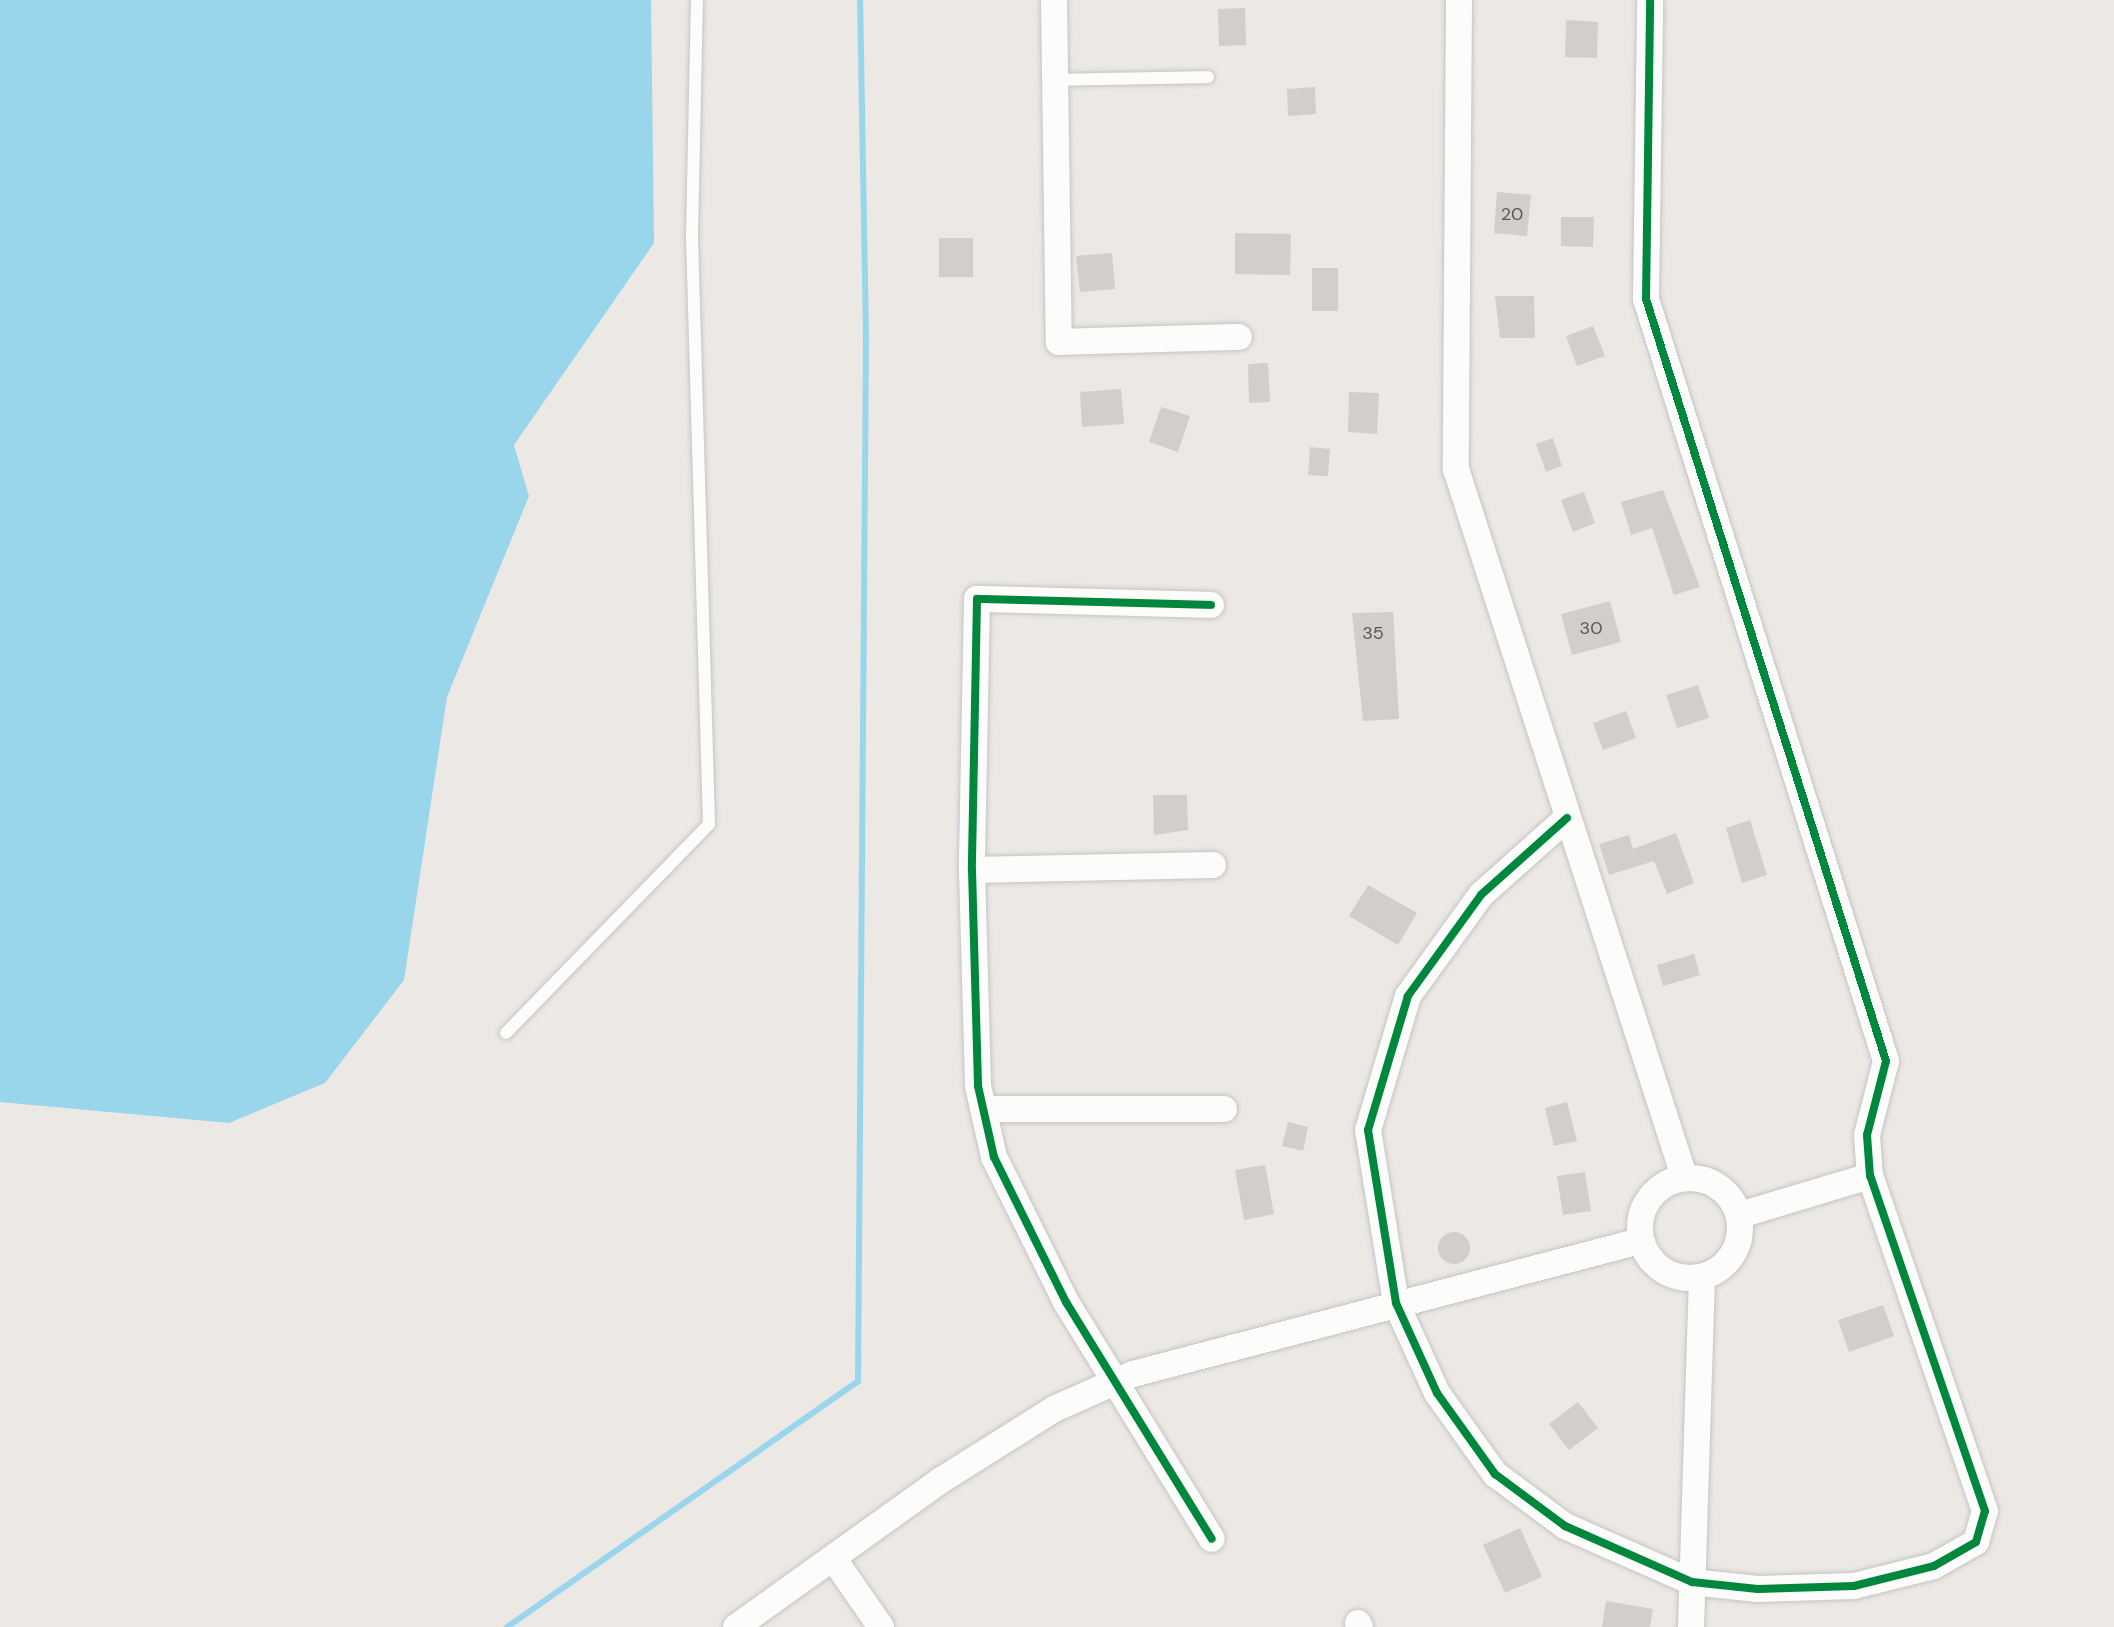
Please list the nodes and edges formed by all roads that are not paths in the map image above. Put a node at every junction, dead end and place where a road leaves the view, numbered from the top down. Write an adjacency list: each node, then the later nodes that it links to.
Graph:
1 (697, 0): 12 (lane)
2 (1054, 0): 6 (street)
3 (1459, 0): 9 (street)
4 (1650, 0): 16 (street)
5 (1208, 77): 6 (lane)
6 (1053, 80): 7 (street)
7 (1239, 337)
8 (1211, 605): 11 (street)
9 (1567, 818): 15 (street); 20 (street)
10 (1213, 865): 11 (street)
11 (972, 870): 13 (street)
12 (506, 1033)
13 (983, 1109): 14 (street); 21 (street)
14 (1224, 1109)
15 (1684, 1176): 17 (street); 18 (street)
16 (1870, 1176): 17 (street); 24 (street)
17 (1740, 1215): 19 (street)
18 (1640, 1241): 19 (street); 20 (street)
19 (1702, 1279): 24 (street)
20 (1396, 1303): 21 (street); 24 (street)
21 (1112, 1383): 22 (street); 23 (street)
22 (1212, 1539)
23 (833, 1558): 25 (street); 26 (street)
24 (1692, 1582): 27 (street)
25 (736, 1627)
26 (881, 1627)
27 (1691, 1627)

